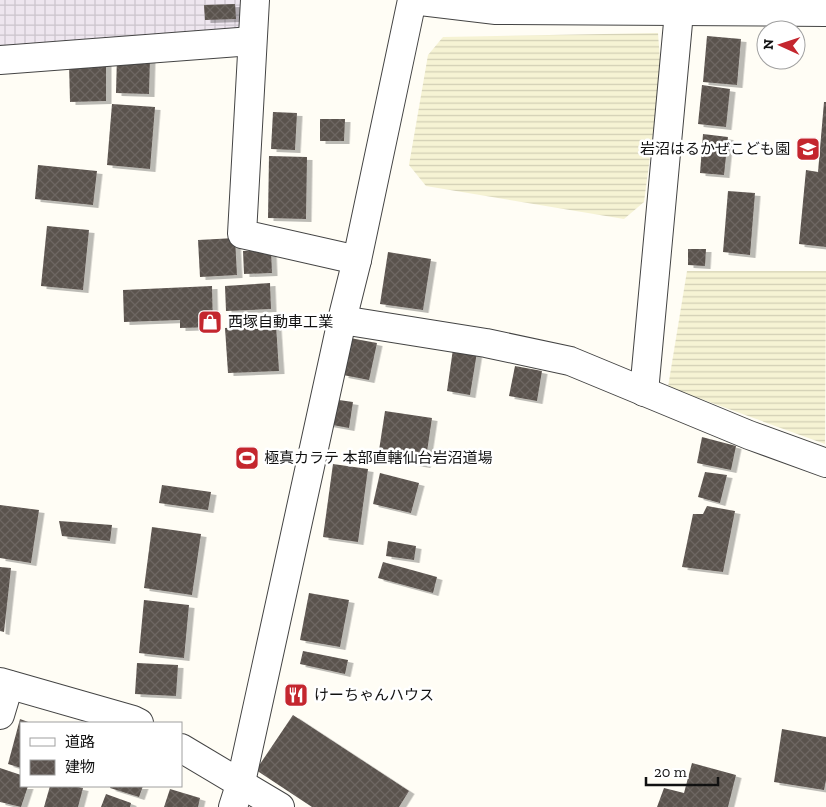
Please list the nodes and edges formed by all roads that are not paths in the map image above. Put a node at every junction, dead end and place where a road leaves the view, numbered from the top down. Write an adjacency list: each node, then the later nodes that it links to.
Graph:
1 (255, 0): 5 (street)
2 (412, 0): 3 (street); 7 (street)
3 (690, 8): 4 (street); 9 (street)
4 (826, 12)
5 (252, 42): 6 (street); 7 (street)
6 (0, 60)
7 (357, 260): 8 (street)
8 (342, 320): 9 (street); 15 (street)
9 (644, 392): 10 (street)
10 (826, 463)
11 (4, 683): 12 (street); 13 (street)
12 (0, 715)
13 (137, 722)
14 (182, 749): 15 (street)
15 (237, 794): 16 (street)
16 (280, 807)

